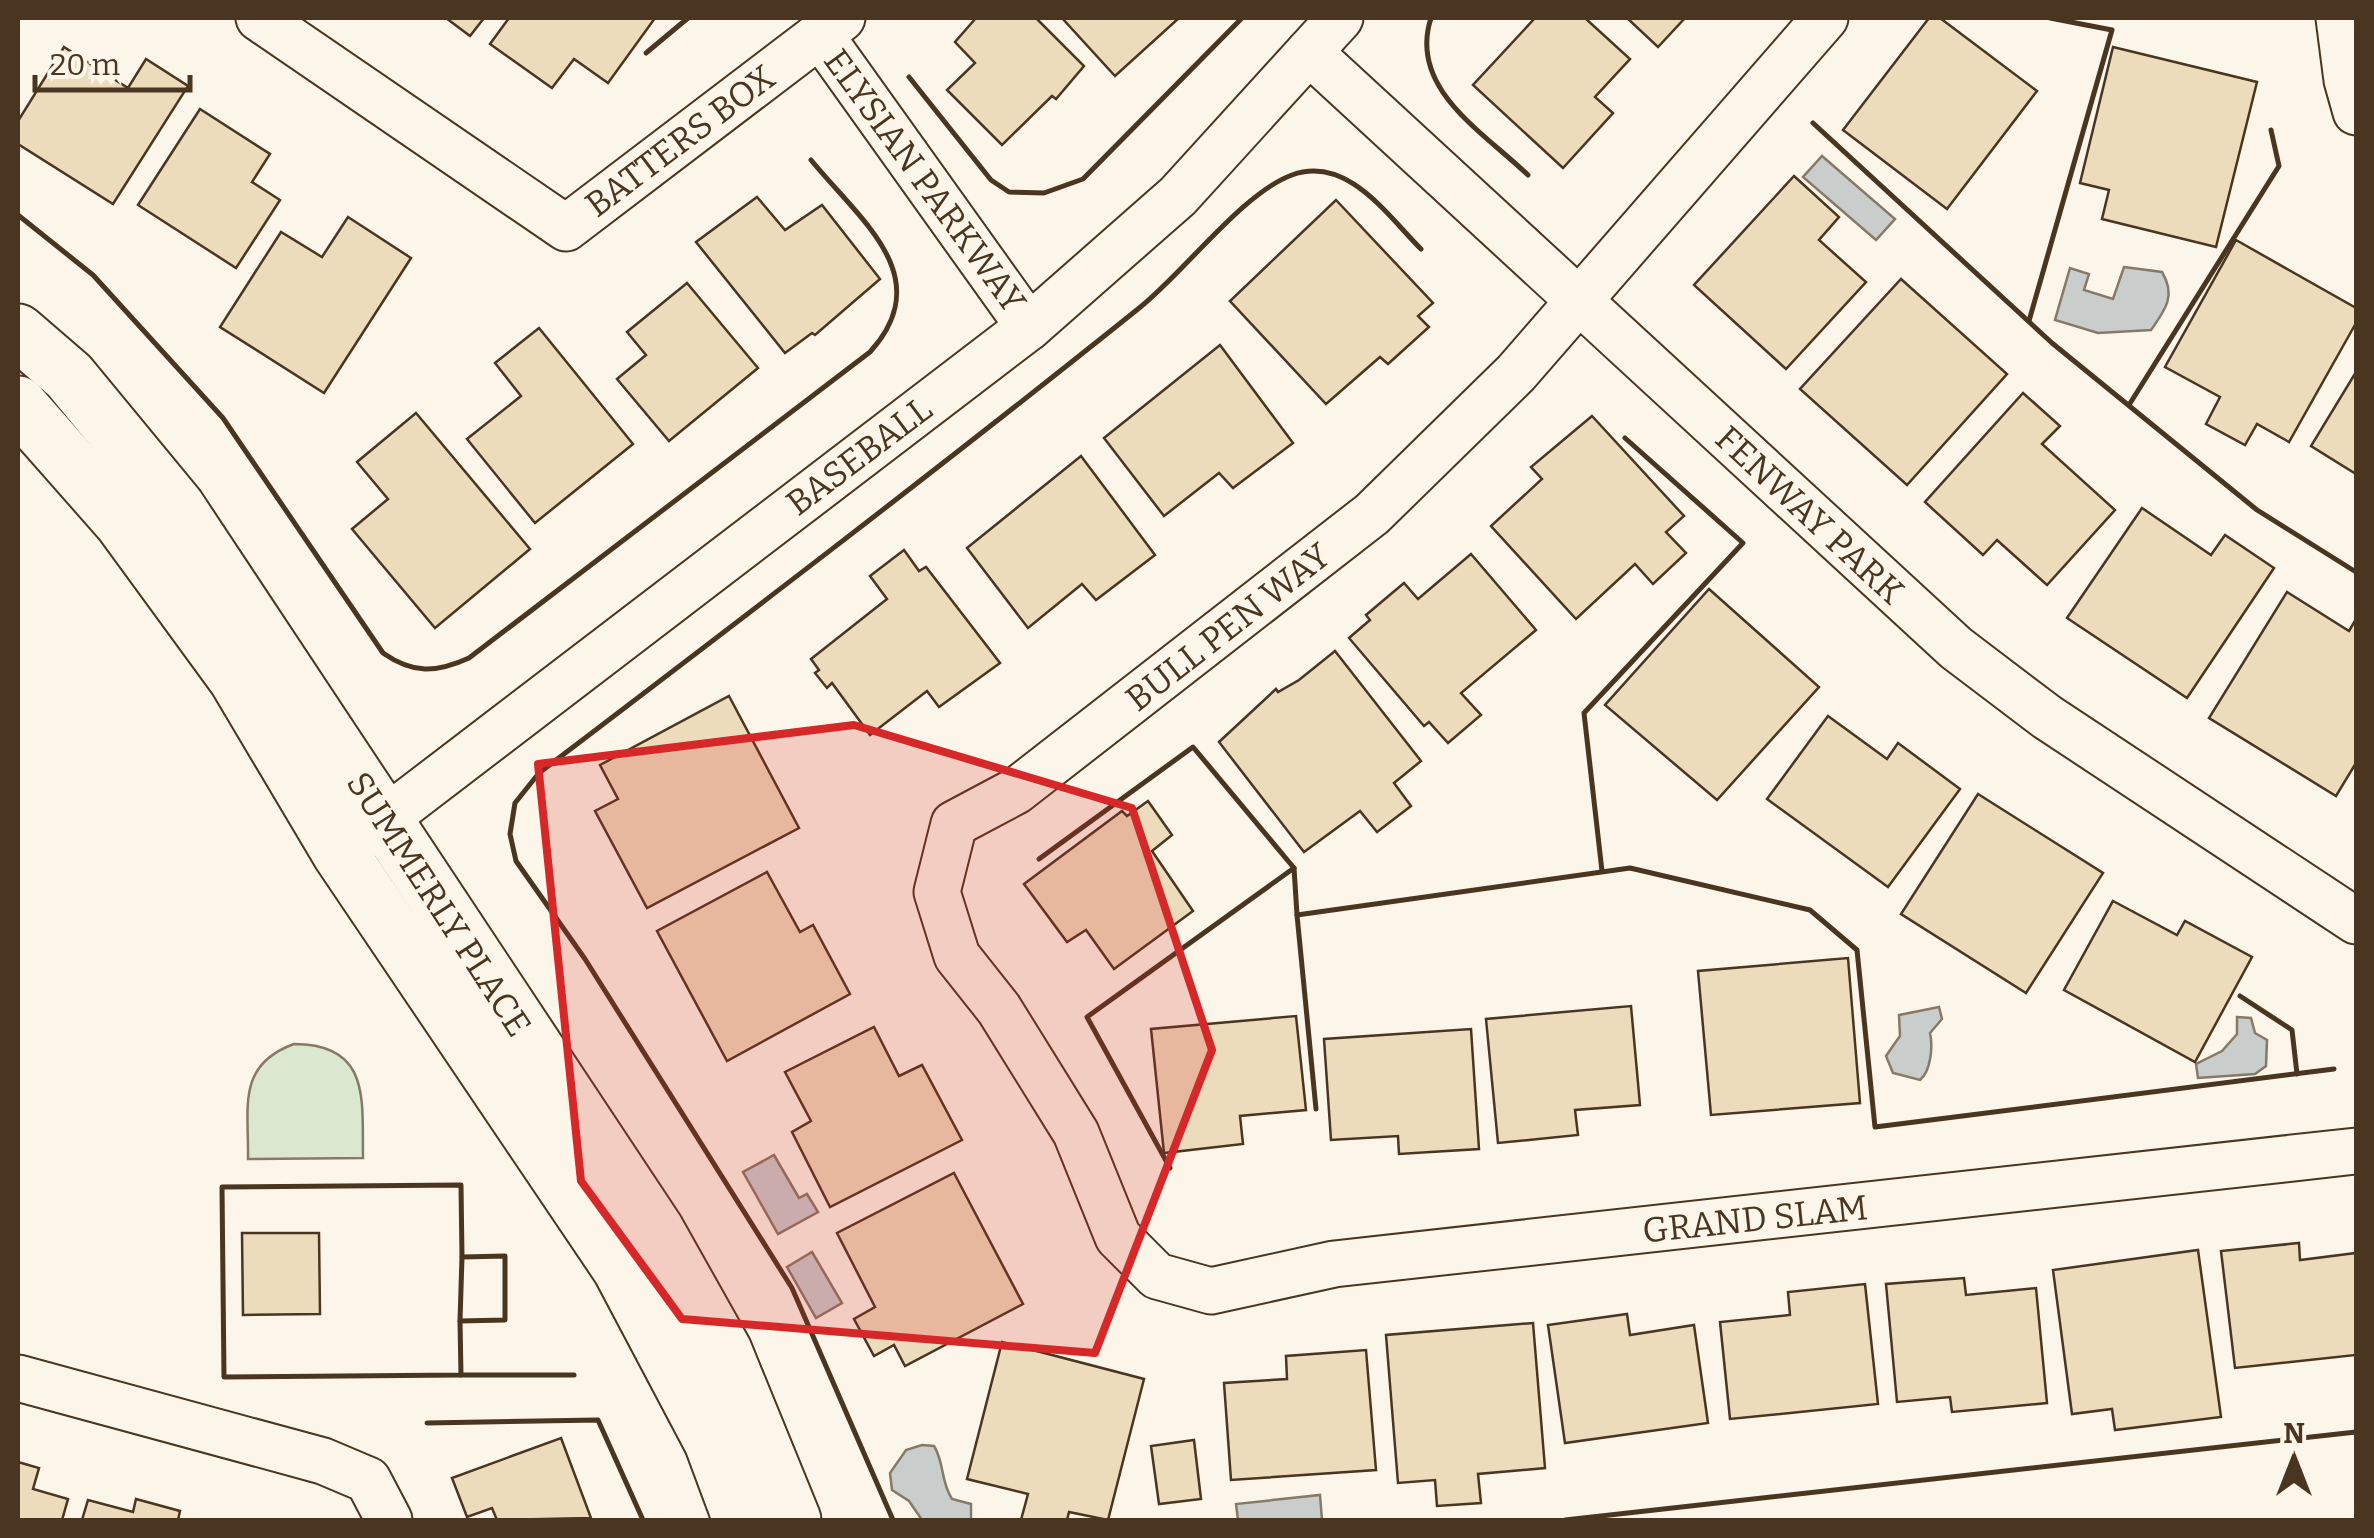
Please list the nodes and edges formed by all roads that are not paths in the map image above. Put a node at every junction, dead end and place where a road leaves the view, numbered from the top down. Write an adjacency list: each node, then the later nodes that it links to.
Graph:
1 (259, 18): 5 (street, BATTERS BOX)
2 (1340, 18): 6 (street, BASEBALL)
3 (1825, 18): 8 (street, BULL PEN WAY)
4 (2338, 18): 7 (street)
5 (831, 26): 9 (street, ELYSIAN PARKWAY)
6 (1309, 52): 8 (street, FENWAY PARK); 9 (street, BASEBALL)
7 (2356, 112)
8 (1579, 301): 14 (street, FENWAY PARK); 16 (street, BULL PEN WAY)
9 (1029, 327): 12 (street, BASEBALL)
10 (18, 332): 12 (street, SUMMERLY PLACE)
11 (18, 404): 13 (street, SUMMERLY PLACE)
12 (385, 819): 13 (street, BASEBALL); 20 (street, SUMMERLY PLACE)
13 (340, 853): 19 (street, SUMMERLY PLACE)
14 (2356, 921)
15 (2356, 1151): 16 (street, GRAND SLAM)
16 (1157, 1276)
17 (18, 1378): 18 (street)
18 (389, 1520)
19 (741, 1520)
20 (793, 1520)

